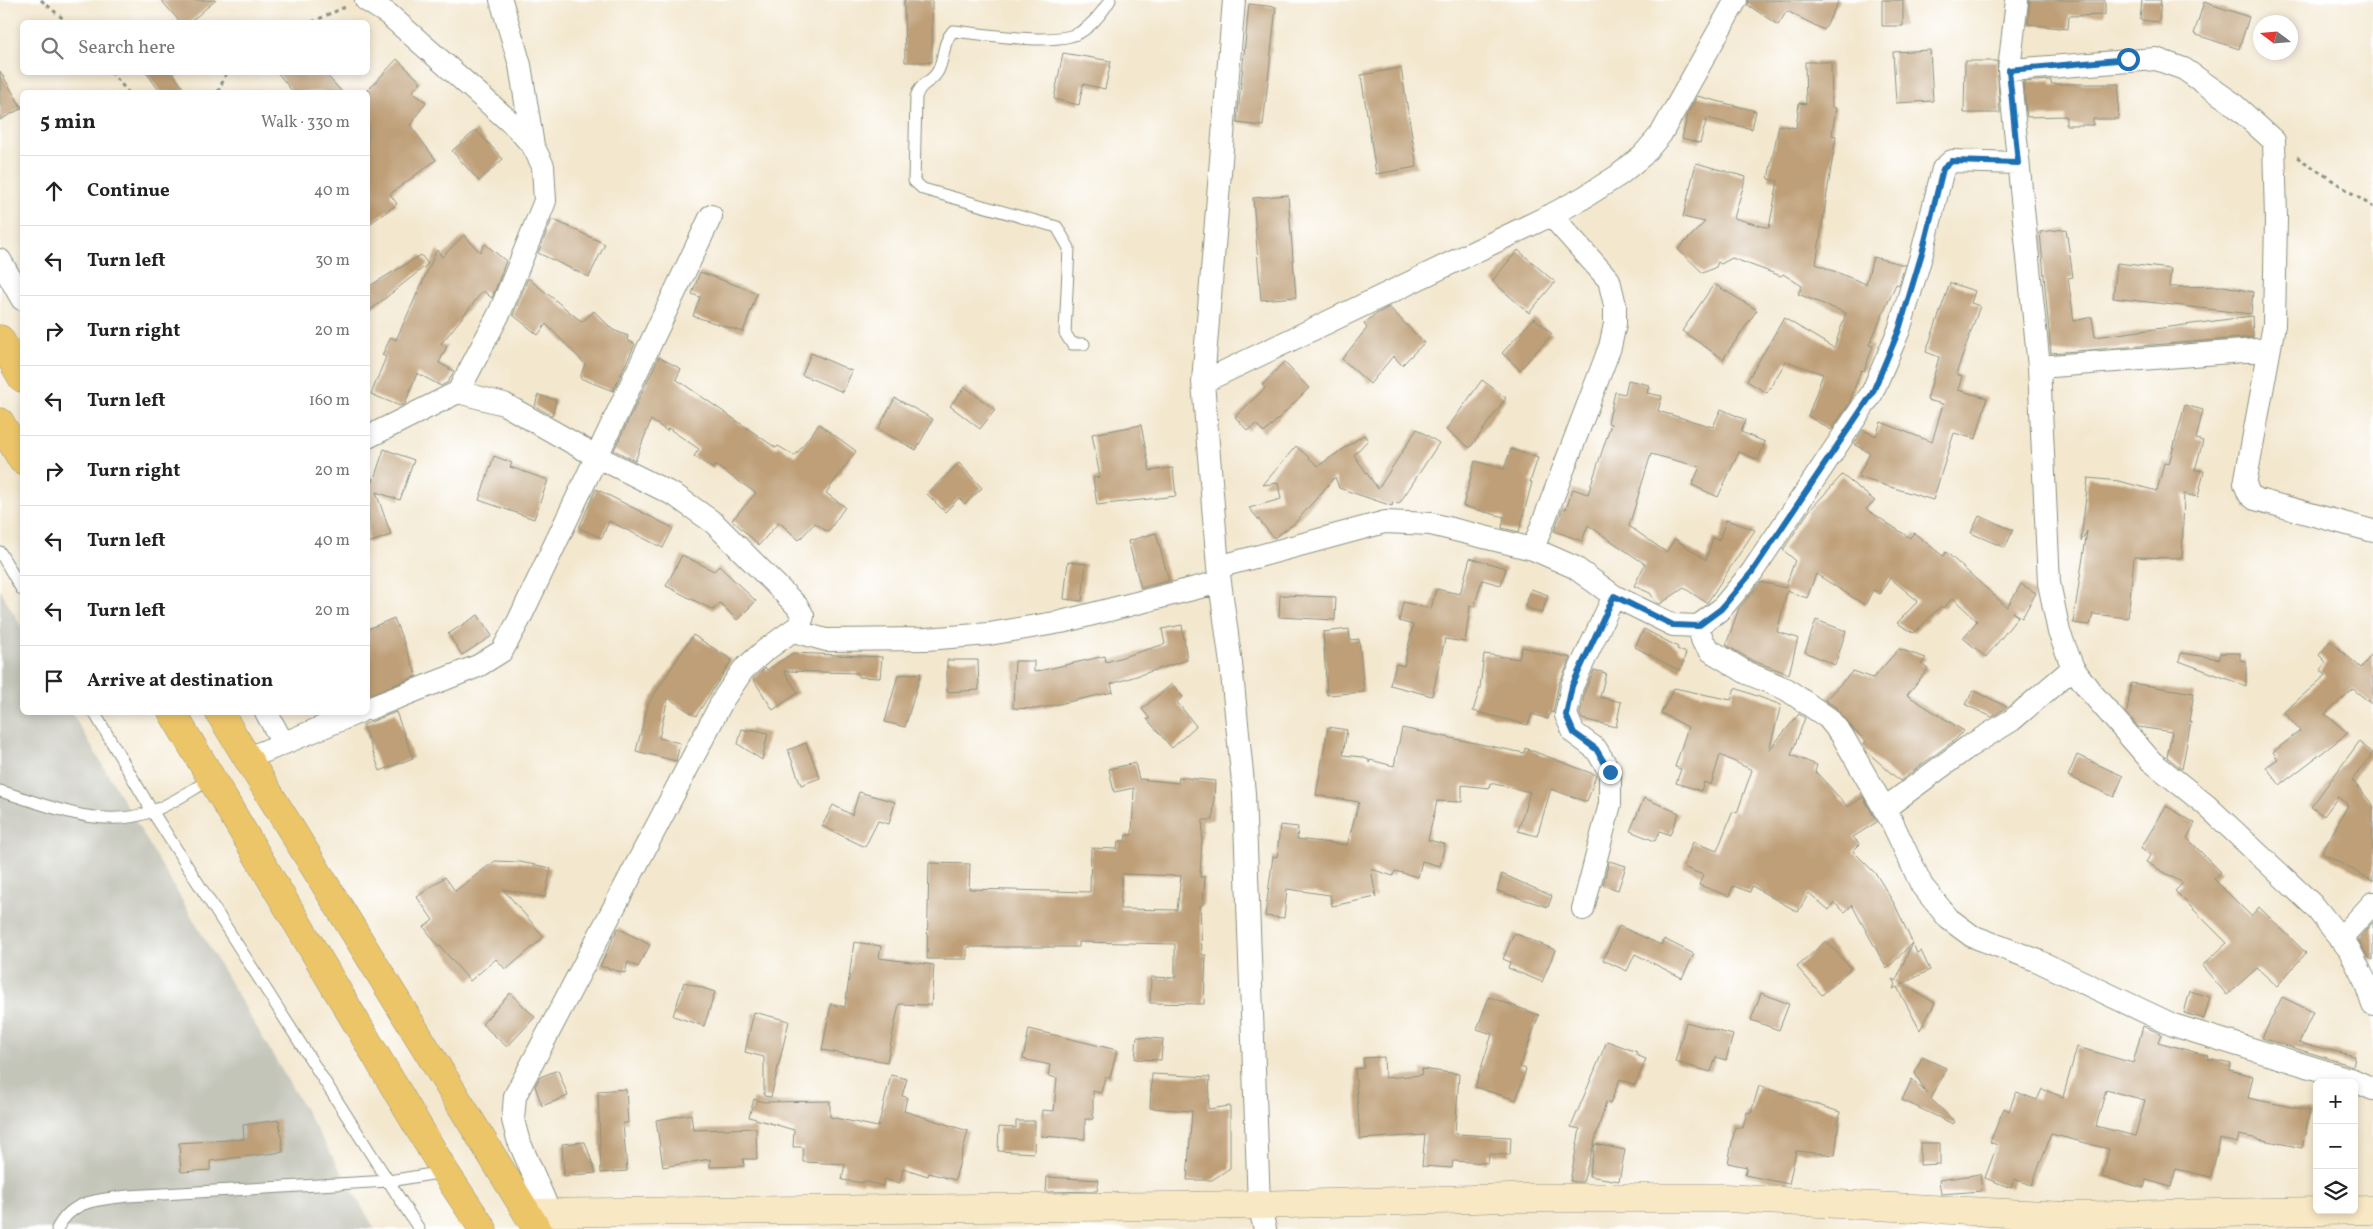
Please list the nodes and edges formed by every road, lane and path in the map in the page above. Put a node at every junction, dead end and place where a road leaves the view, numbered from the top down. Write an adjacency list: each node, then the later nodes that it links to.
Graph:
1 (41, 0): 9 (path)
2 (501, 0): 17 (street)
3 (1110, 0): 25 (lane)
4 (1234, 0): 29 (street)
5 (1736, 0): 20 (street)
6 (2017, 0): 11 (street)
7 (359, 2): 8 (street); 10 (path)
8 (391, 7): 17 (street)
9 (65, 20)
10 (317, 20)
11 (2009, 70): 16 (street); 18 (street)
12 (114, 75): 14 (path)
13 (226, 75): 15 (path)
14 (126, 90)
15 (219, 90)
16 (2274, 141): 19 (path); 26 (street)
17 (533, 146): 30 (street)
18 (2018, 163): 27 (street); 41 (street)
19 (2373, 208)
20 (1551, 215): 29 (street); 36 (street)
21 (711, 216): 33 (street)
22 (0, 260): 23 (street)
23 (20, 295)
24 (0, 339): 28 (main road)
25 (1084, 344)
26 (2269, 349): 27 (street); 35 (street)
27 (2039, 367): 43 (street)
28 (20, 374)
29 (1203, 382): 38 (street)
30 (458, 392): 32 (street); 33 (street)
31 (0, 422): 34 (main road)
32 (370, 436)
33 (596, 456): 42 (street); 44 (street)
34 (20, 457)
35 (2373, 531)
36 (1533, 549): 38 (street); 40 (street)
37 (0, 552): 39 (lane)
38 (1219, 575): 42 (street); 64 (street)
39 (20, 587)
40 (1614, 596): 41 (street); 57 (street)
41 (1698, 626): 54 (street)
42 (794, 631): 65 (street)
43 (2073, 668): 54 (street); 58 (street)
44 (370, 708)
45 (96, 715): 55 (lane)
46 (174, 715): 52 (main road)
47 (221, 715): 51 (main road)
48 (268, 715): 50 (street)
49 (352, 715): 50 (street)
50 (283, 743): 51 (street)
51 (246, 759): 65 (main road)
52 (211, 779): 55 (lane); 61 (main road)
53 (0, 791): 55 (lane)
54 (1884, 809): 60 (street)
55 (152, 811): 62 (lane)
56 (2373, 903): 58 (street)
57 (1584, 910)
58 (2340, 939): 59 (street)
59 (2373, 1005)
60 (2373, 1090)
61 (445, 1172): 62 (lane); 68 (main road)
62 (390, 1181): 66 (lane); 67 (lane)
63 (2373, 1210): 64 (street)
64 (1262, 1217): 65 (street)
65 (538, 1218)
66 (57, 1229)
67 (419, 1229)
68 (483, 1229)

